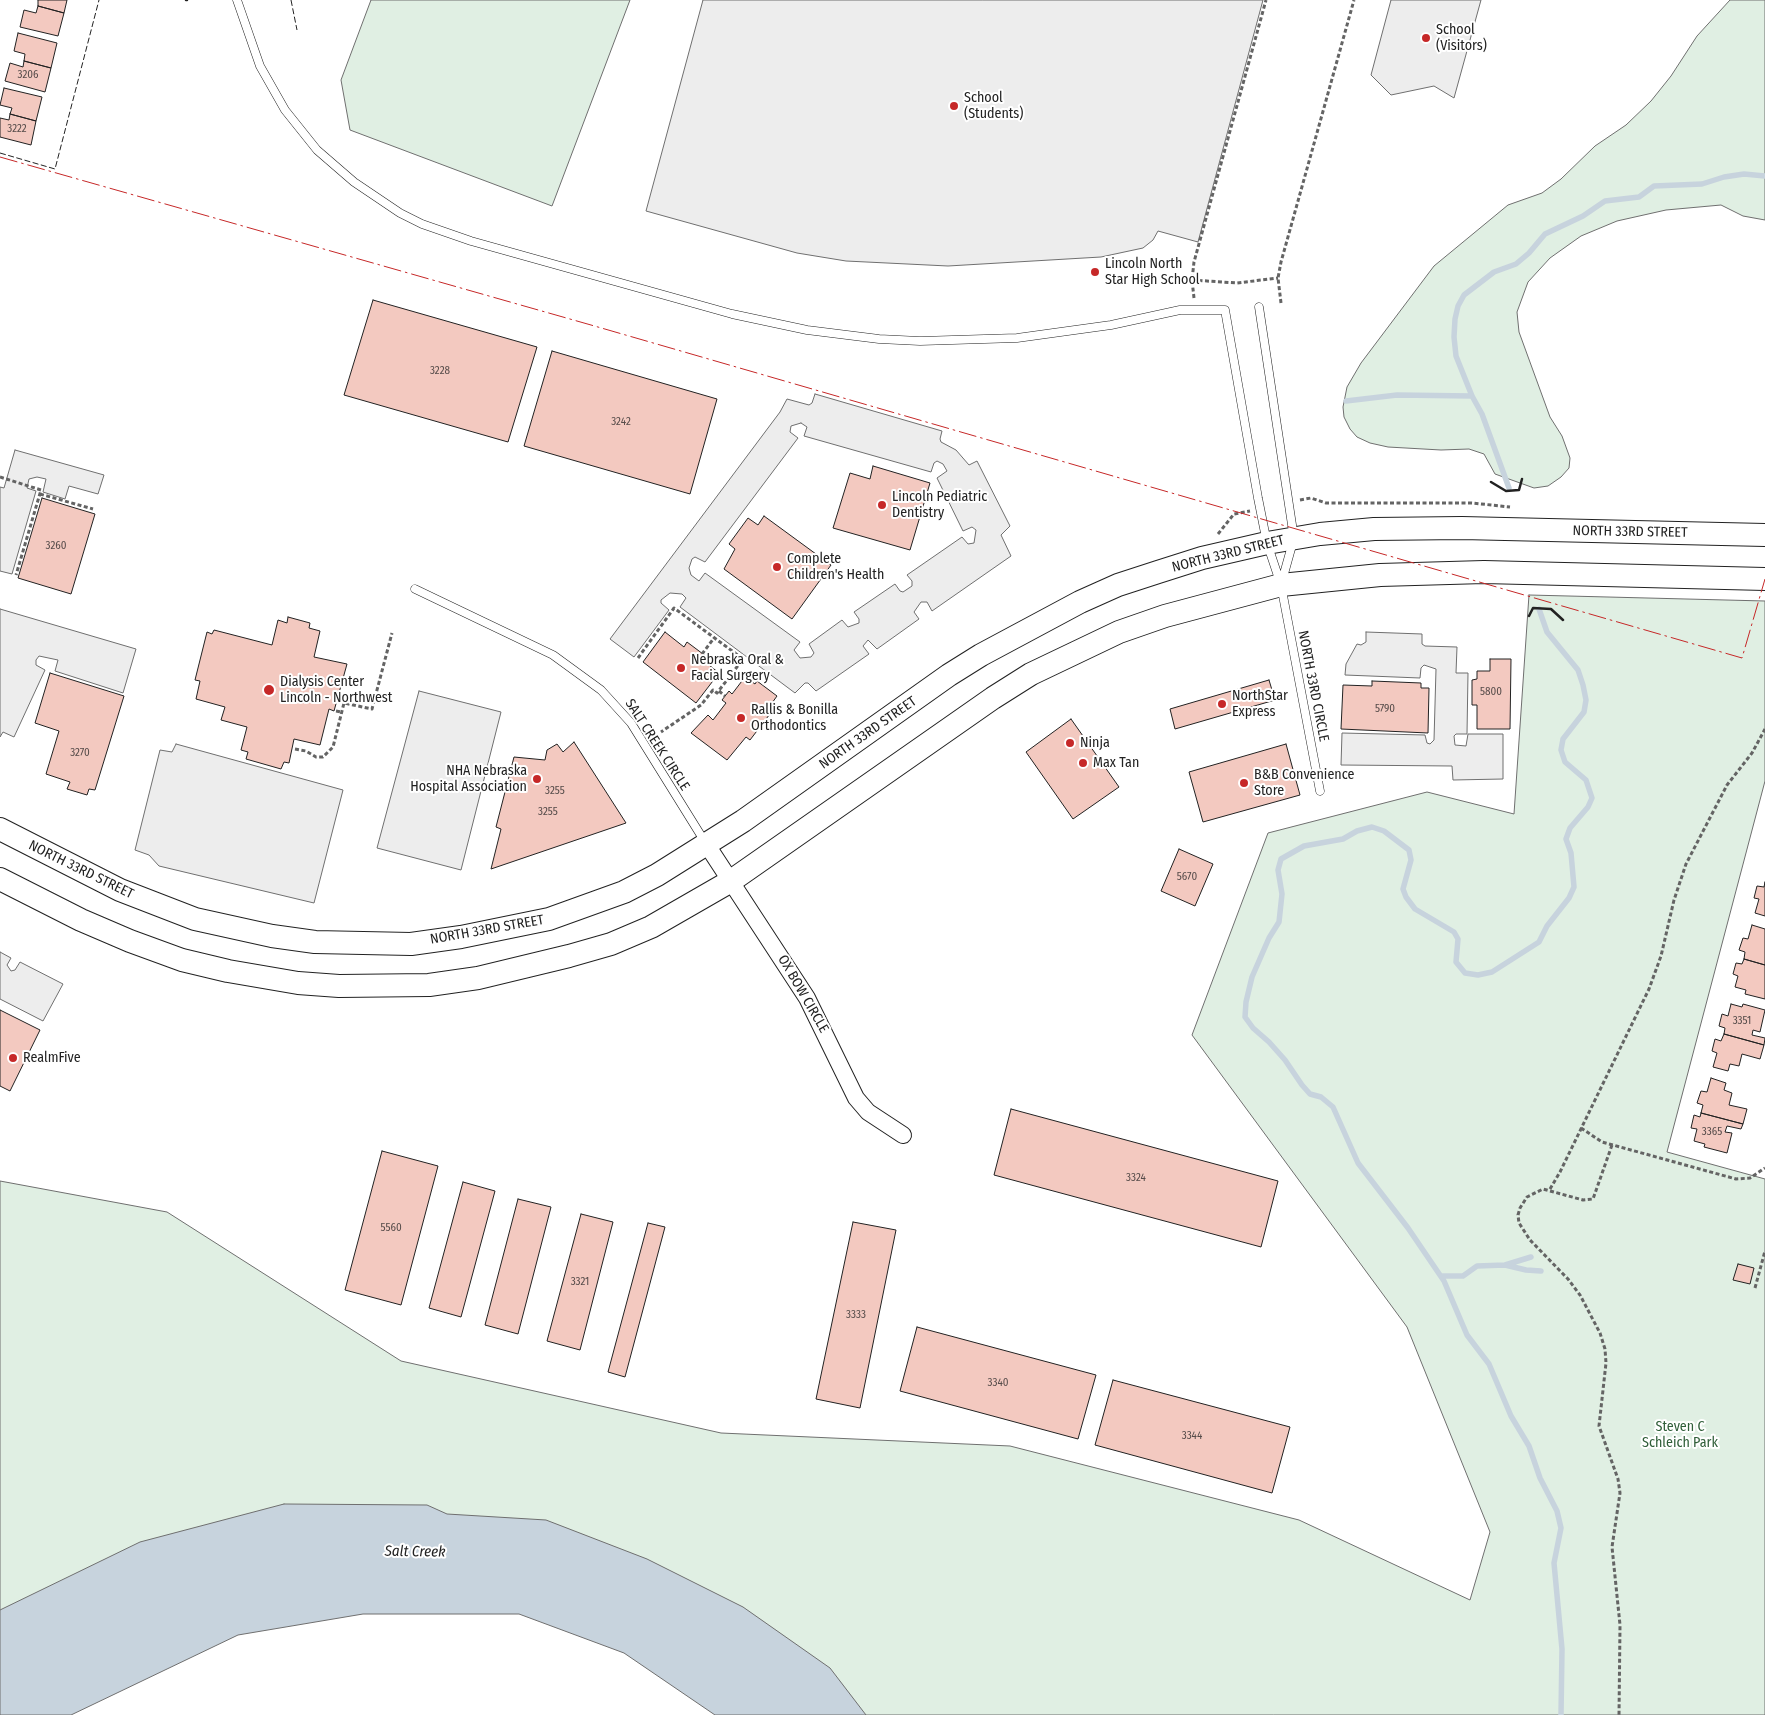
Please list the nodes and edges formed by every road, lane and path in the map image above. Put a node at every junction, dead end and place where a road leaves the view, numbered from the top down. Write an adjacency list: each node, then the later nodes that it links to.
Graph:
1 (237, 0): 7 (lane)
2 (1266, 0): 5 (path)
3 (1354, 0): 4 (path)
4 (1278, 278): 5 (path); 6 (path)
5 (1192, 280): 7 (path)
6 (1281, 303)
7 (1196, 308): 14 (lane, NORTH 33RD CIRCLE)
8 (1259, 308): 13 (lane)
9 (0, 477): 10 (path)
10 (40, 494): 11 (path); 15 (path)
11 (93, 508)
12 (1765, 535): 13 (main road, NORTH 33RD STREET)
13 (1294, 538): 14 (main road, NORTH 33RD STREET); 17 (lane, NORTH 33RD CIRCLE)
14 (1267, 543): 17 (lane, NORTH 33RD CIRCLE); 32 (main road, NORTH 33RD STREET)
15 (16, 575)
16 (1765, 579): 17 (main road)
17 (1281, 585): 30 (lane, NORTH 33RD CIRCLE); 34 (main road)
18 (414, 589): 32 (lane, SALT CREEK CIRCLE)
19 (392, 633): 26 (path)
20 (714, 638): 21 (path); 22 (path); 23 (path)
21 (702, 654)
22 (638, 658)
23 (719, 691): 24 (path); 28 (path)
24 (726, 696)
25 (336, 711): 26 (path)
26 (342, 712): 29 (path)
27 (1765, 729): 35 (path)
28 (661, 732)
29 (295, 749)
30 (1320, 791)
31 (0, 830): 32 (main road, NORTH 33RD STREET)
32 (707, 845): 34 (street, OX BOW CIRCLE)
33 (0, 879): 34 (main road)
34 (730, 881): 36 (street, OX BOW CIRCLE)
35 (1581, 1128): 37 (path); 39 (path)
36 (903, 1135)
37 (1612, 1145): 38 (path); 39 (path)
38 (1765, 1168)
39 (1550, 1189): 42 (path)
40 (1765, 1251): 41 (path)
41 (1755, 1288)
42 (1619, 1715)

